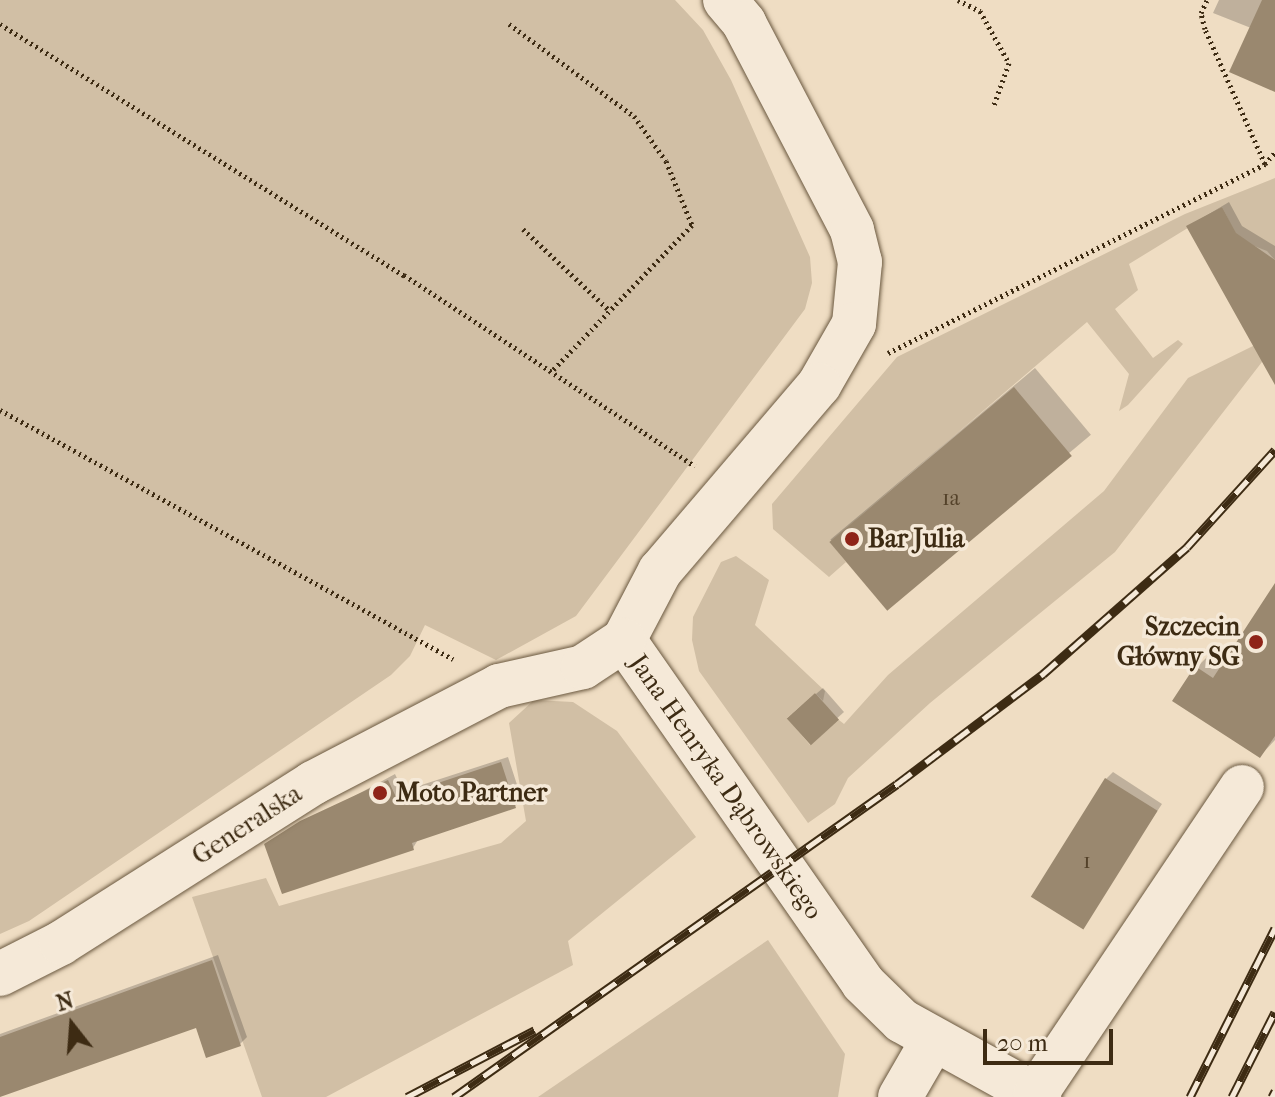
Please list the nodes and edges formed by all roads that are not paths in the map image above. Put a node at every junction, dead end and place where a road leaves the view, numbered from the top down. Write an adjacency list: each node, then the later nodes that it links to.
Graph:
1 (725, 0): 2 (street, Jana Henryka Dąbrowskiego)
2 (624, 640): 4 (street, Generalska); 5 (street, Jana Henryka Dąbrowskiego)
3 (1242, 787): 6 (street)
4 (0, 974)
5 (933, 1040): 6 (street, Jana Henryka Dąbrowskiego); 7 (street)
6 (1037, 1096)
7 (900, 1097)

